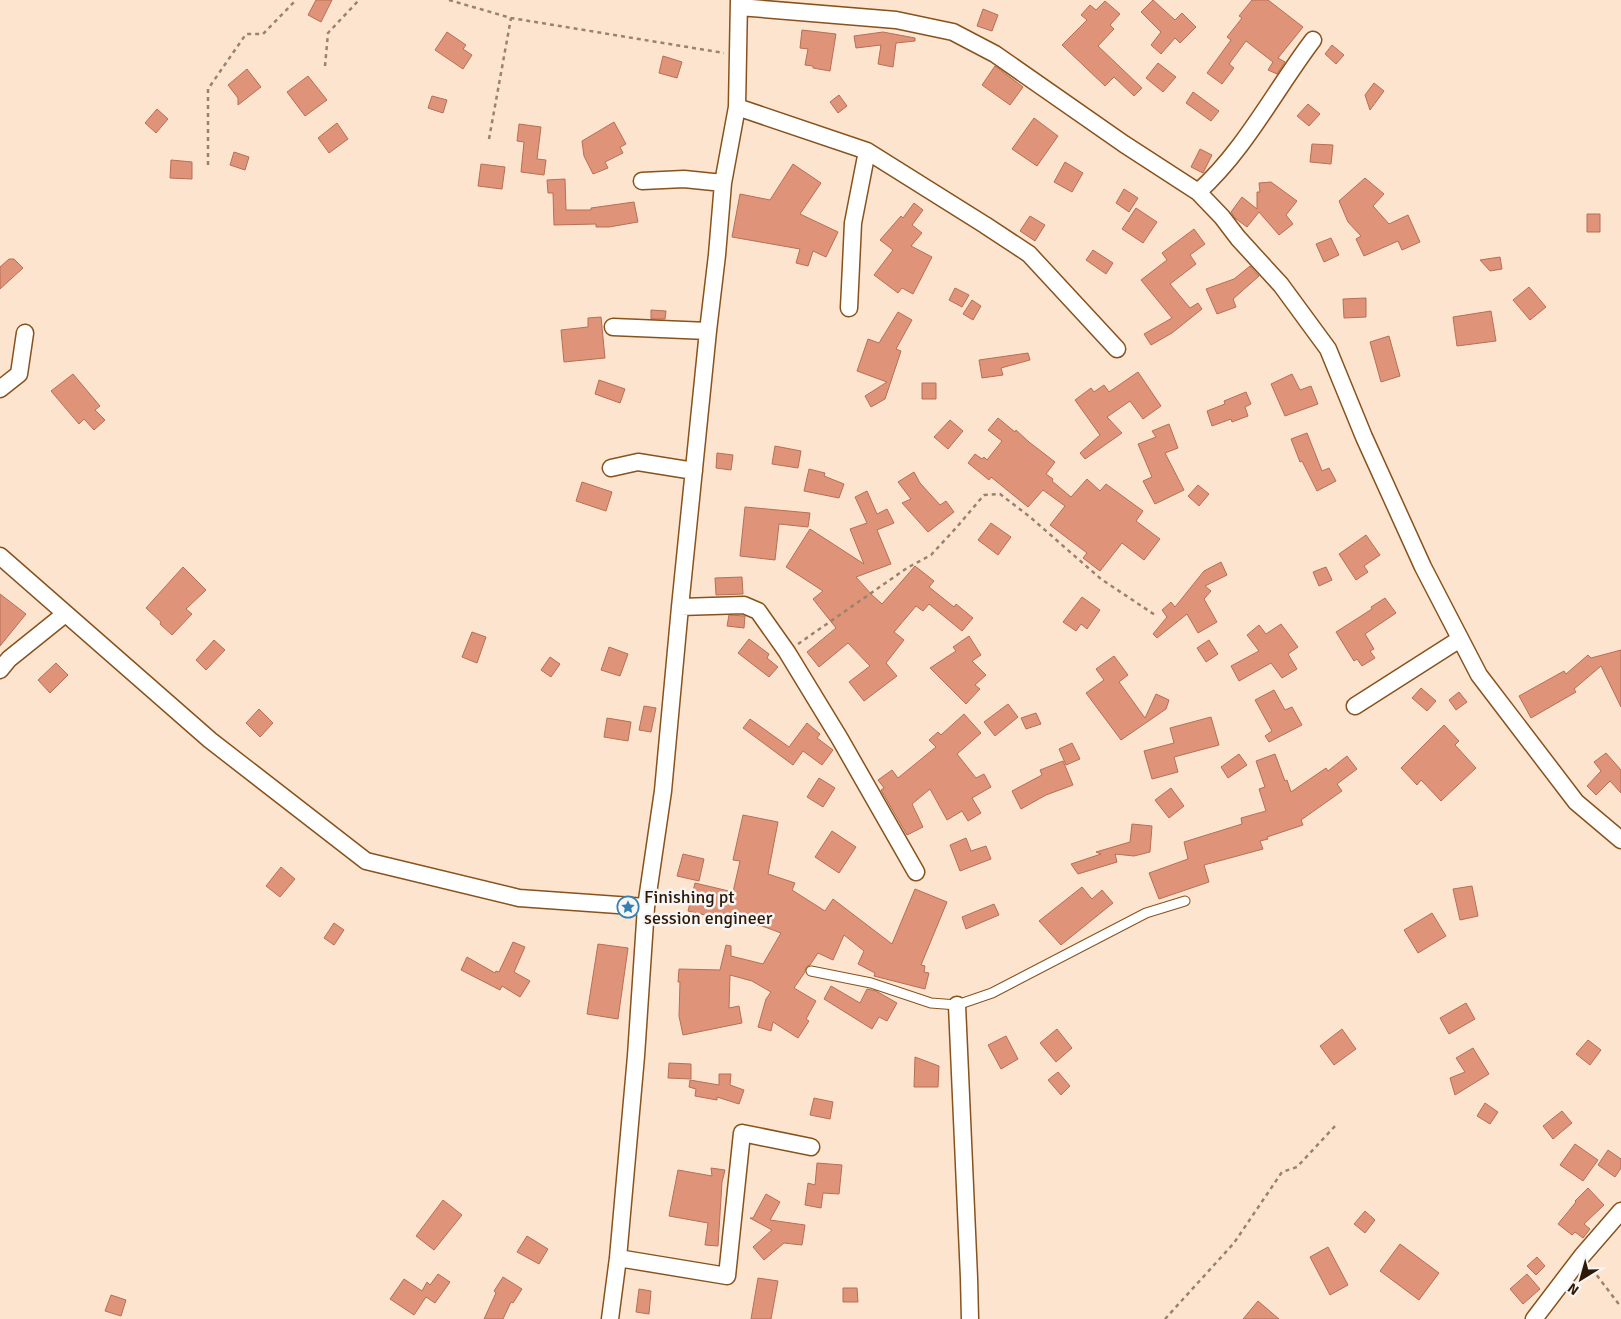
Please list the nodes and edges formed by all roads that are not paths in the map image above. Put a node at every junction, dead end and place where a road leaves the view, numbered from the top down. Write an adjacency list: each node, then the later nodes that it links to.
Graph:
1 (739, 3): 3 (street); 7 (street)
2 (1313, 40): 7 (street)
3 (737, 107): 4 (street); 6 (street)
4 (867, 151): 8 (street); 12 (street)
5 (642, 181): 6 (street)
6 (723, 183): 10 (street)
7 (1198, 192): 19 (street)
8 (849, 308)
9 (613, 327): 10 (street)
10 (708, 331): 15 (street)
11 (25, 333): 13 (street)
12 (1117, 349)
13 (0, 389)
14 (611, 468): 15 (street)
15 (694, 471): 17 (street)
16 (0, 556): 18 (street)
17 (680, 607): 23 (street); 25 (street)
18 (65, 614): 20 (street); 25 (street)
19 (1460, 640): 21 (street); 22 (street)
20 (0, 670)
21 (1355, 706)
22 (1621, 840)
23 (916, 872)
24 (1185, 901): 27 (lane)
25 (646, 907): 30 (street)
26 (811, 971): 27 (lane)
27 (957, 1005): 32 (street)
28 (812, 1147): 30 (street)
29 (1621, 1211): 33 (street)
30 (618, 1258): 31 (street)
31 (610, 1319)
32 (970, 1319)
33 (1534, 1319)

